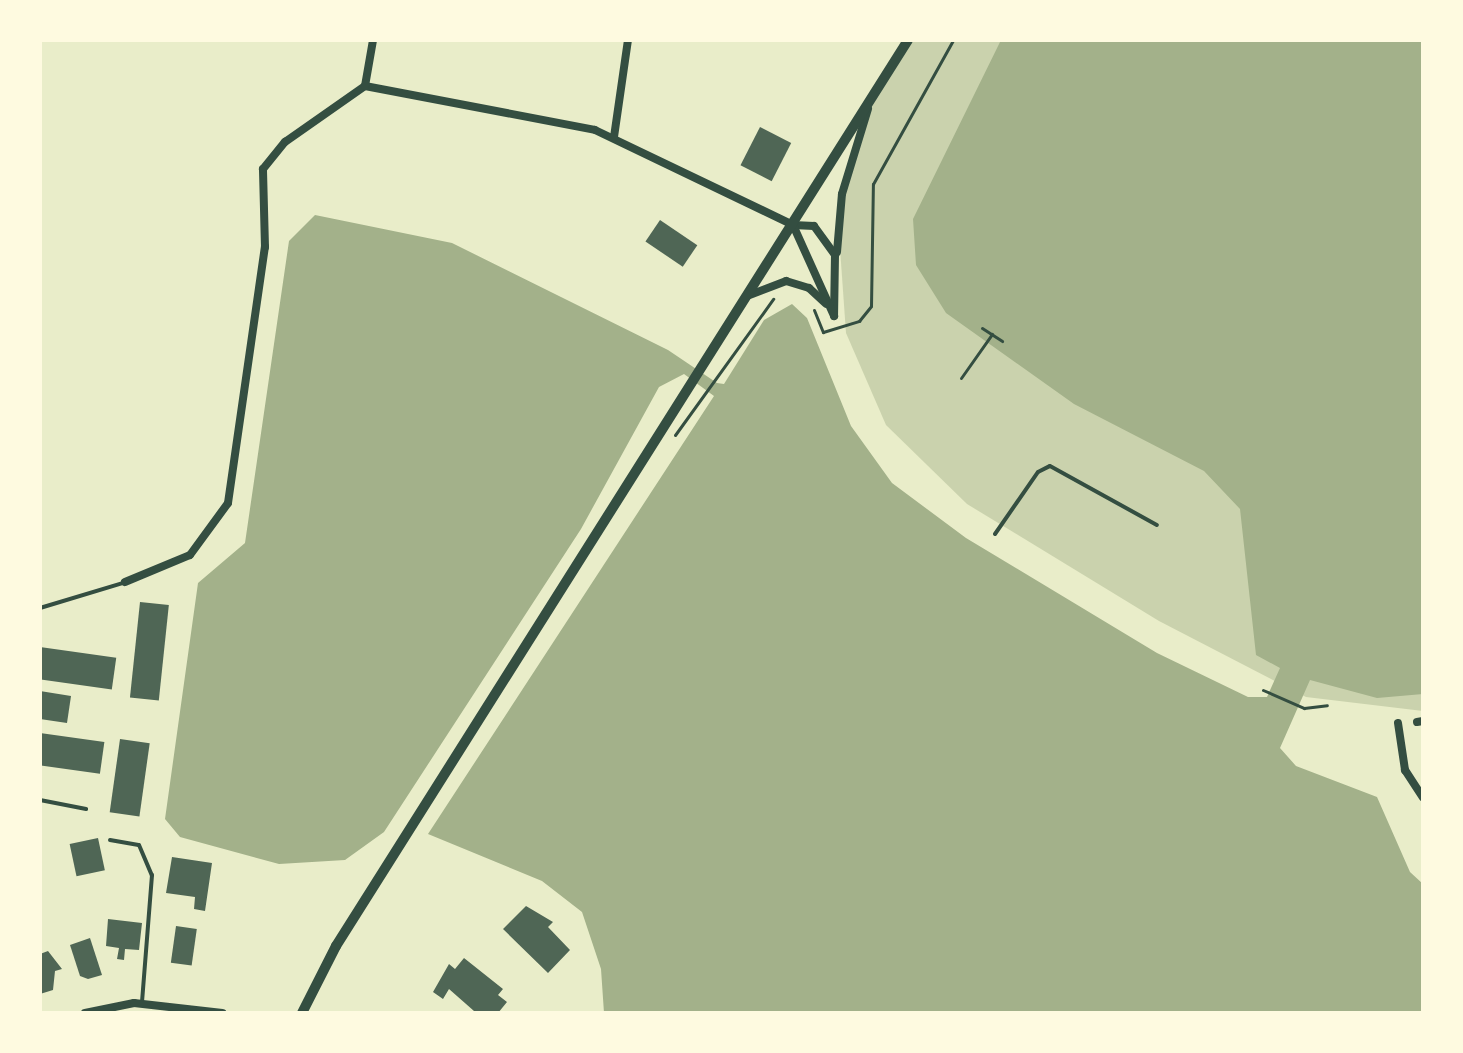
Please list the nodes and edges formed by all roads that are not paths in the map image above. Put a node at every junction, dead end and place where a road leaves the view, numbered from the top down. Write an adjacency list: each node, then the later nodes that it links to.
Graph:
1 (373, 40): 4 (street)
2 (628, 40): 6 (street)
3 (908, 40): 5 (street)
4 (365, 86): 6 (street); 13 (street)
5 (868, 109): 7 (street); 8 (street)
6 (614, 137): 7 (street)
7 (793, 225): 8 (street); 9 (street); 10 (street)
8 (836, 265): 10 (street)
9 (747, 296): 10 (street); 23 (street)
10 (828, 307)
11 (1157, 525): 12 (lane)
12 (995, 534)
13 (125, 582): 14 (lane)
14 (40, 608)
15 (1398, 723): 16 (street)
16 (1423, 798)
17 (40, 800): 18 (lane)
18 (86, 809)
19 (110, 840): 20 (lane)
20 (142, 1003): 21 (street); 22 (street)
21 (85, 1013)
22 (222, 1013)
23 (302, 1013)

